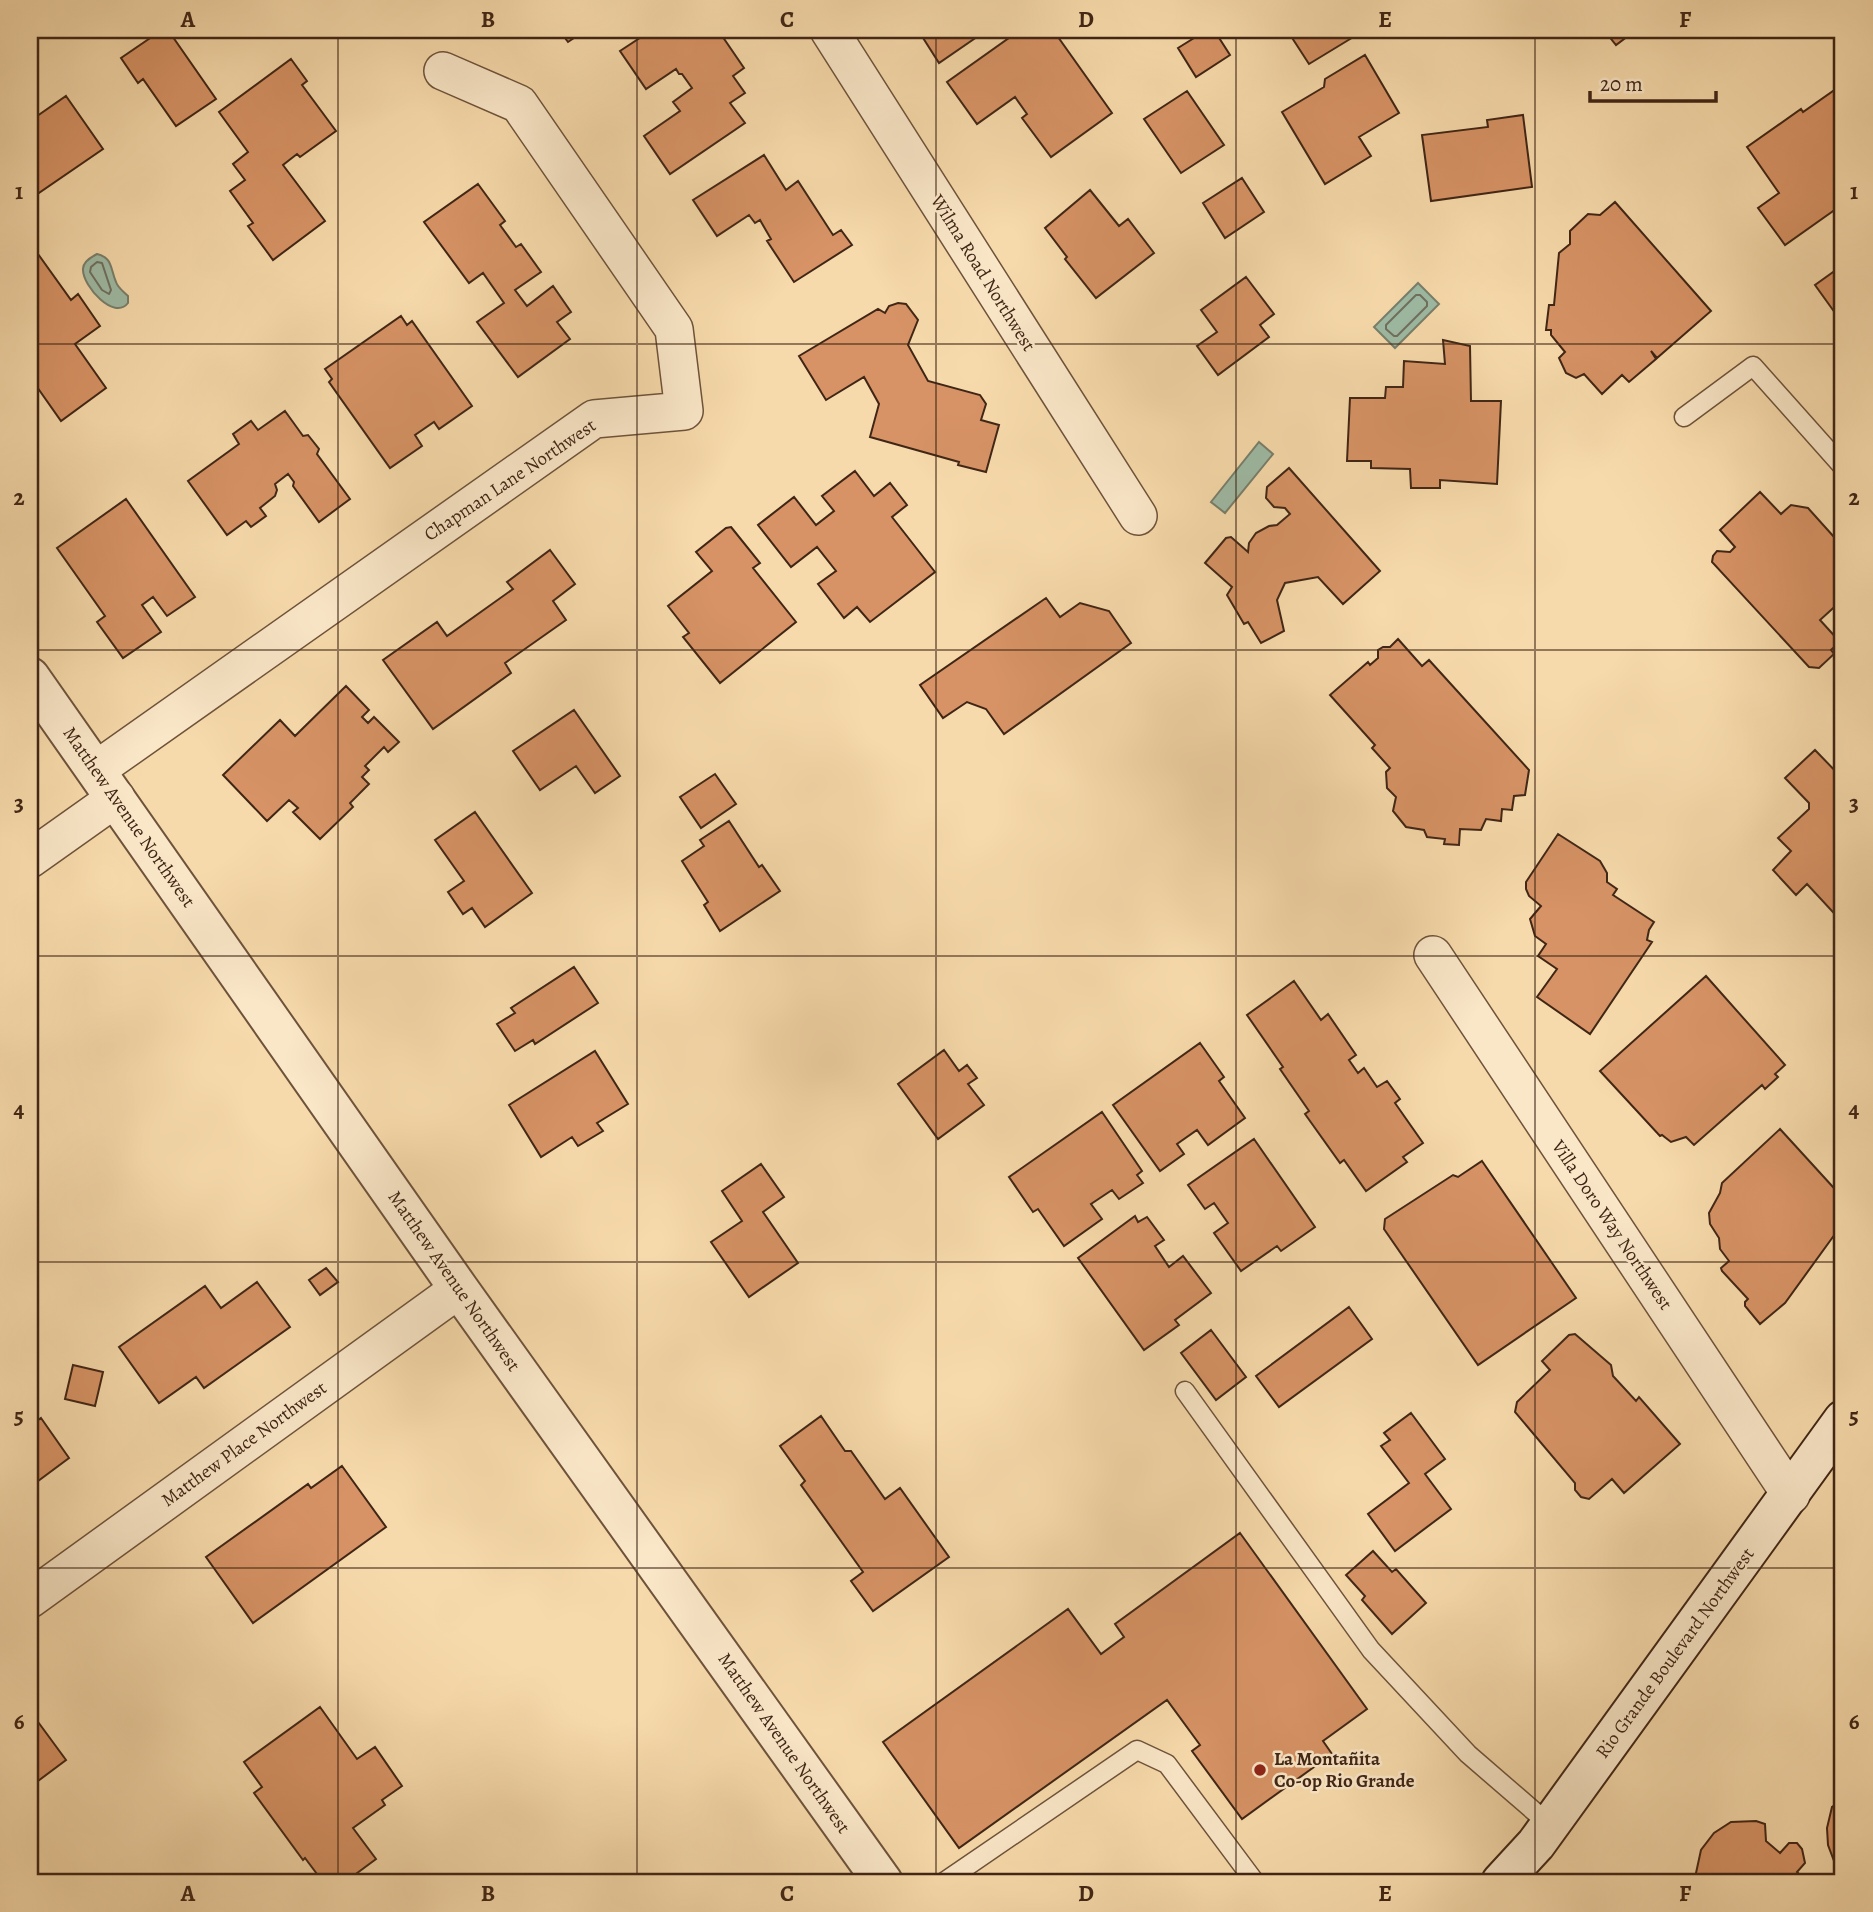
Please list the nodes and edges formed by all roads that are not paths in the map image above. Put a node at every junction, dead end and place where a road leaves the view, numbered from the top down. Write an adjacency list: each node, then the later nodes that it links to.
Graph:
1 (829, 30): 5 (street, Wilma Road Northwest)
2 (443, 72): 7 (street, Chapman Lane Northwest)
3 (1684, 417): 4 (lane)
4 (1843, 467)
5 (1138, 516)
6 (30, 677): 7 (street, Matthew Avenue Northwest)
7 (106, 784): 8 (street); 10 (street, Matthew Avenue Northwest)
8 (30, 859)
9 (1433, 956): 13 (street, Villa Doro Way Northwest)
10 (459, 1289): 14 (street, Matthew Place Northwest); 16 (street, Matthew Avenue Northwest)
11 (1185, 1391): 15 (lane)
12 (1843, 1420): 13 (street, Rio Grande Boulevard Northwest)
13 (1791, 1495): 15 (street, Rio Grande Boulevard Northwest)
14 (30, 1599)
15 (1550, 1825): 19 (street, Rio Grande Boulevard Northwest)
16 (883, 1882)
17 (944, 1882): 18 (lane)
18 (1255, 1882)
19 (1501, 1882)

